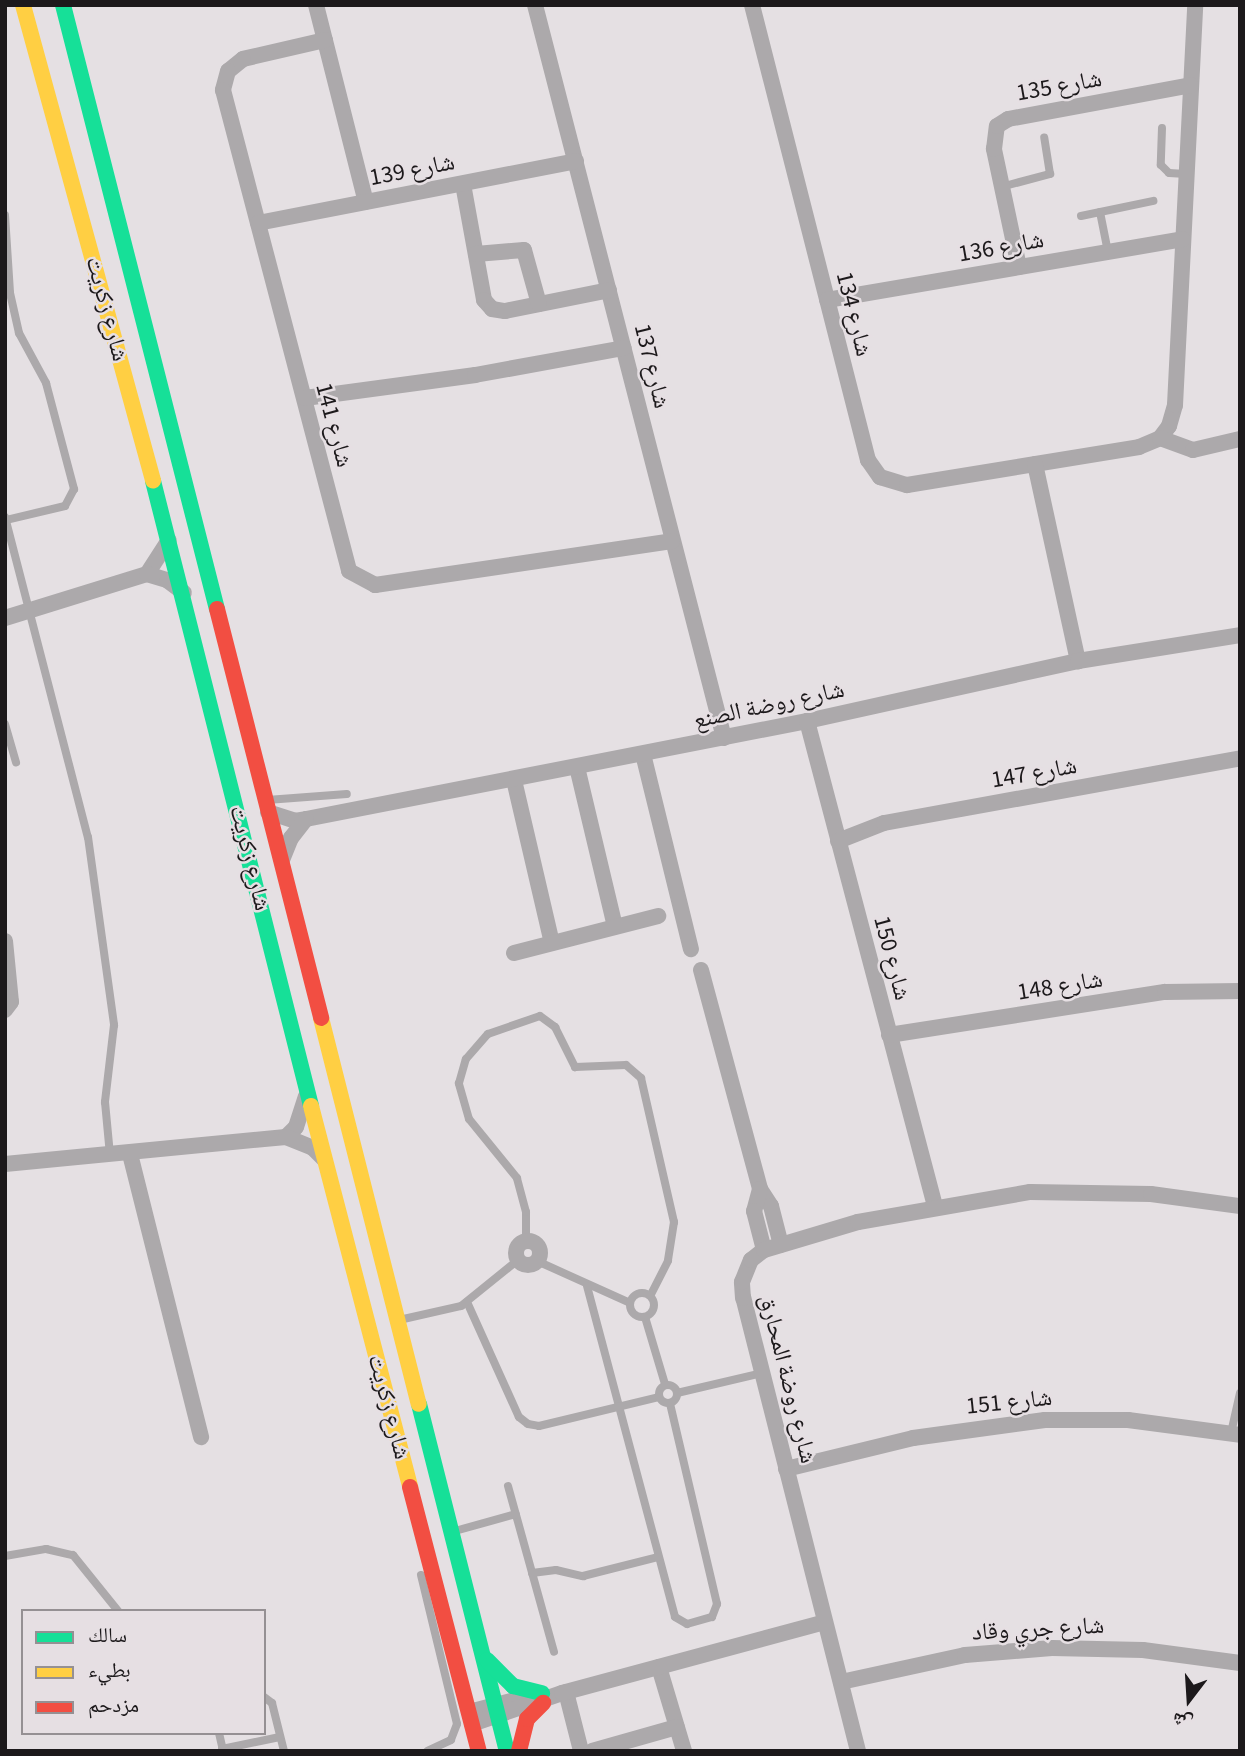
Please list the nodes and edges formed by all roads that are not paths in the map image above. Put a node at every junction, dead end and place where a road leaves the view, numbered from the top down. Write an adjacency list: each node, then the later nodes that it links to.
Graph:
1 (23, 5): 34 (street, شارع زكريت)
2 (63, 5): 51 (street, شارع زكريت)
3 (316, 5): 7 (street)
4 (535, 5): 11 (street, شارع 137)
5 (752, 5): 26 (street, شارع 134)
6 (1195, 5): 8 (street)
7 (325, 40): 16 (street); 20 (street, شارع 141)
8 (1191, 85): 12 (street); 14 (street, شارع 135)
9 (1162, 128): 12 (lane)
10 (1044, 137): 14 (lane)
11 (576, 161): 13 (street, شارع 139); 25 (street, شارع 137)
12 (1186, 174): 21 (street)
13 (463, 184): 16 (street, شارع 139); 23 (street)
14 (1002, 187): 24 (street, شارع 135)
15 (1153, 201): 17 (lane)
16 (366, 202): 20 (street, شارع 139)
17 (1100, 212): 19 (lane); 22 (lane)
18 (5, 215): 33 (lane)
19 (1081, 216)
20 (258, 223): 29 (street, شارع 141)
21 (1183, 239): 22 (street, شارع 136); 30 (street)
22 (1108, 252): 24 (street, شارع 136)
23 (476, 254): 27 (street); 27 (street)
24 (1019, 267): 26 (street, شارع 136)
25 (609, 290): 27 (street); 28 (street, شارع 137)
26 (827, 300): 32 (street, شارع 134)
27 (539, 304)
28 (624, 348): 29 (street); 35 (street, شارع 137)
29 (305, 398): 35 (street, شارع 141)
30 (1160, 438): 31 (street); 32 (street, شارع 134)
31 (1240, 439)
32 (1035, 464): 41 (street)
33 (6, 519): 38 (lane)
34 (169, 540): 36 (street); 37 (street, شارع زكريت)
35 (672, 541): 44 (street, شارع 137)
36 (147, 574): 37 (street); 38 (street)
37 (184, 593): 65 (street, شارع زكريت)
38 (28, 612): 39 (street); 68 (lane)
39 (5, 618)
40 (1240, 635): 41 (street, شارع روضة الصنع)
41 (1078, 661): 42 (street, شارع روضة الصنع)
42 (807, 721): 44 (street, شارع روضة الصنع); 53 (street, شارع 150)
43 (5, 724): 47 (lane)
44 (724, 738): 45 (street, شارع روضة الصنع)
45 (643, 754): 48 (street, شارع روضة الصنع); 59 (street)
46 (1240, 758): 53 (street, شارع 147)
47 (16, 762)
48 (577, 767): 49 (street, شارع روضة الصنع); 56 (street)
49 (514, 780): 52 (street, شارع روضة الصنع); 58 (street)
50 (347, 794): 51 (lane)
51 (266, 806): 52 (street, شارع روضة الصنع); 54 (street, شارع زكريت)
52 (306, 819): 54 (street)
53 (838, 841): 64 (street, شارع 150)
54 (282, 860): 84 (street, شارع زكريت)
55 (658, 916): 56 (street)
56 (615, 928): 58 (street)
57 (5, 941): 63 (street)
58 (552, 943): 60 (street)
59 (691, 949)
60 (514, 953)
61 (701, 970): 71 (street)
62 (1240, 991): 64 (street, شارع 148)
63 (5, 1010)
64 (889, 1035): 72 (street, شارع 150)
65 (307, 1091): 66 (street); 69 (street, شارع زكريت)
66 (286, 1137): 67 (street); 69 (street)
67 (130, 1154): 68 (street); 93 (street)
68 (110, 1155): 70 (street)
69 (325, 1160): 98 (street, شارع زكريت)
70 (5, 1164)
71 (760, 1189): 75 (street); 76 (street)
72 (935, 1206): 73 (street); 75 (street)
73 (1240, 1206)
74 (526, 1241): 77 (street); 78 (street); 80 (lane)
75 (781, 1245): 76 (street)
76 (764, 1250): 85 (street, شارع روضة المحارق)
77 (518, 1260): 78 (street); 81 (lane)
78 (537, 1261): 79 (lane)
79 (587, 1286): 82 (lane); 91 (lane)
80 (650, 1296): 82 (lane); 83 (lane)
81 (467, 1302): 84 (lane); 91 (lane)
82 (630, 1303): 83 (lane)
83 (645, 1317): 86 (lane)
84 (399, 1320): 97 (street, شارع زكريت)
85 (762, 1373): 87 (lane); 94 (street, شارع روضة المحارق)
86 (665, 1384): 87 (lane); 89 (lane)
87 (677, 1393): 90 (lane)
88 (1240, 1393): 92 (lane)
89 (659, 1397): 90 (lane); 91 (lane)
90 (670, 1403): 100 (lane)
91 (617, 1407): 100 (lane)
92 (1235, 1434): 94 (street, شارع 151)
93 (201, 1437)
94 (786, 1469): 103 (street, شارع روضة المحارق)
95 (508, 1486): 96 (lane)
96 (516, 1514): 97 (lane); 101 (lane)
97 (453, 1532): 105 (street, شارع زكريت)
98 (422, 1534): 113 (street, شارع زكريت); 118 (lane)
99 (5, 1556): 102 (lane)
100 (658, 1557): 101 (lane)
101 (532, 1573): 104 (lane)
102 (116, 1609)
103 (825, 1622): 107 (street); 108 (street, شارع روضة المحارق)
104 (554, 1652)
105 (484, 1657): 111 (street); 112 (street, شارع زكريت)
106 (1240, 1663): 108 (street, شارع جري وقاد)
107 (659, 1667): 109 (street); 114 (street)
108 (841, 1682): 125 (street, شارع روضة المحارق)
109 (564, 1693): 111 (street); 122 (street)
110 (266, 1698): 115 (lane)
111 (542, 1698): 112 (street); 121 (street)
112 (497, 1710): 113 (street); 120 (street, شارع زكريت)
113 (470, 1718): 119 (street, شارع زكريت)
114 (677, 1727): 123 (street); 124 (street)
115 (280, 1737): 116 (lane); 117 (lane)
116 (223, 1750)
117 (284, 1751)
118 (427, 1751)
119 (479, 1751)
120 (507, 1751)
121 (519, 1751)
122 (581, 1751)
123 (592, 1751)
124 (684, 1751)
125 (858, 1751)

